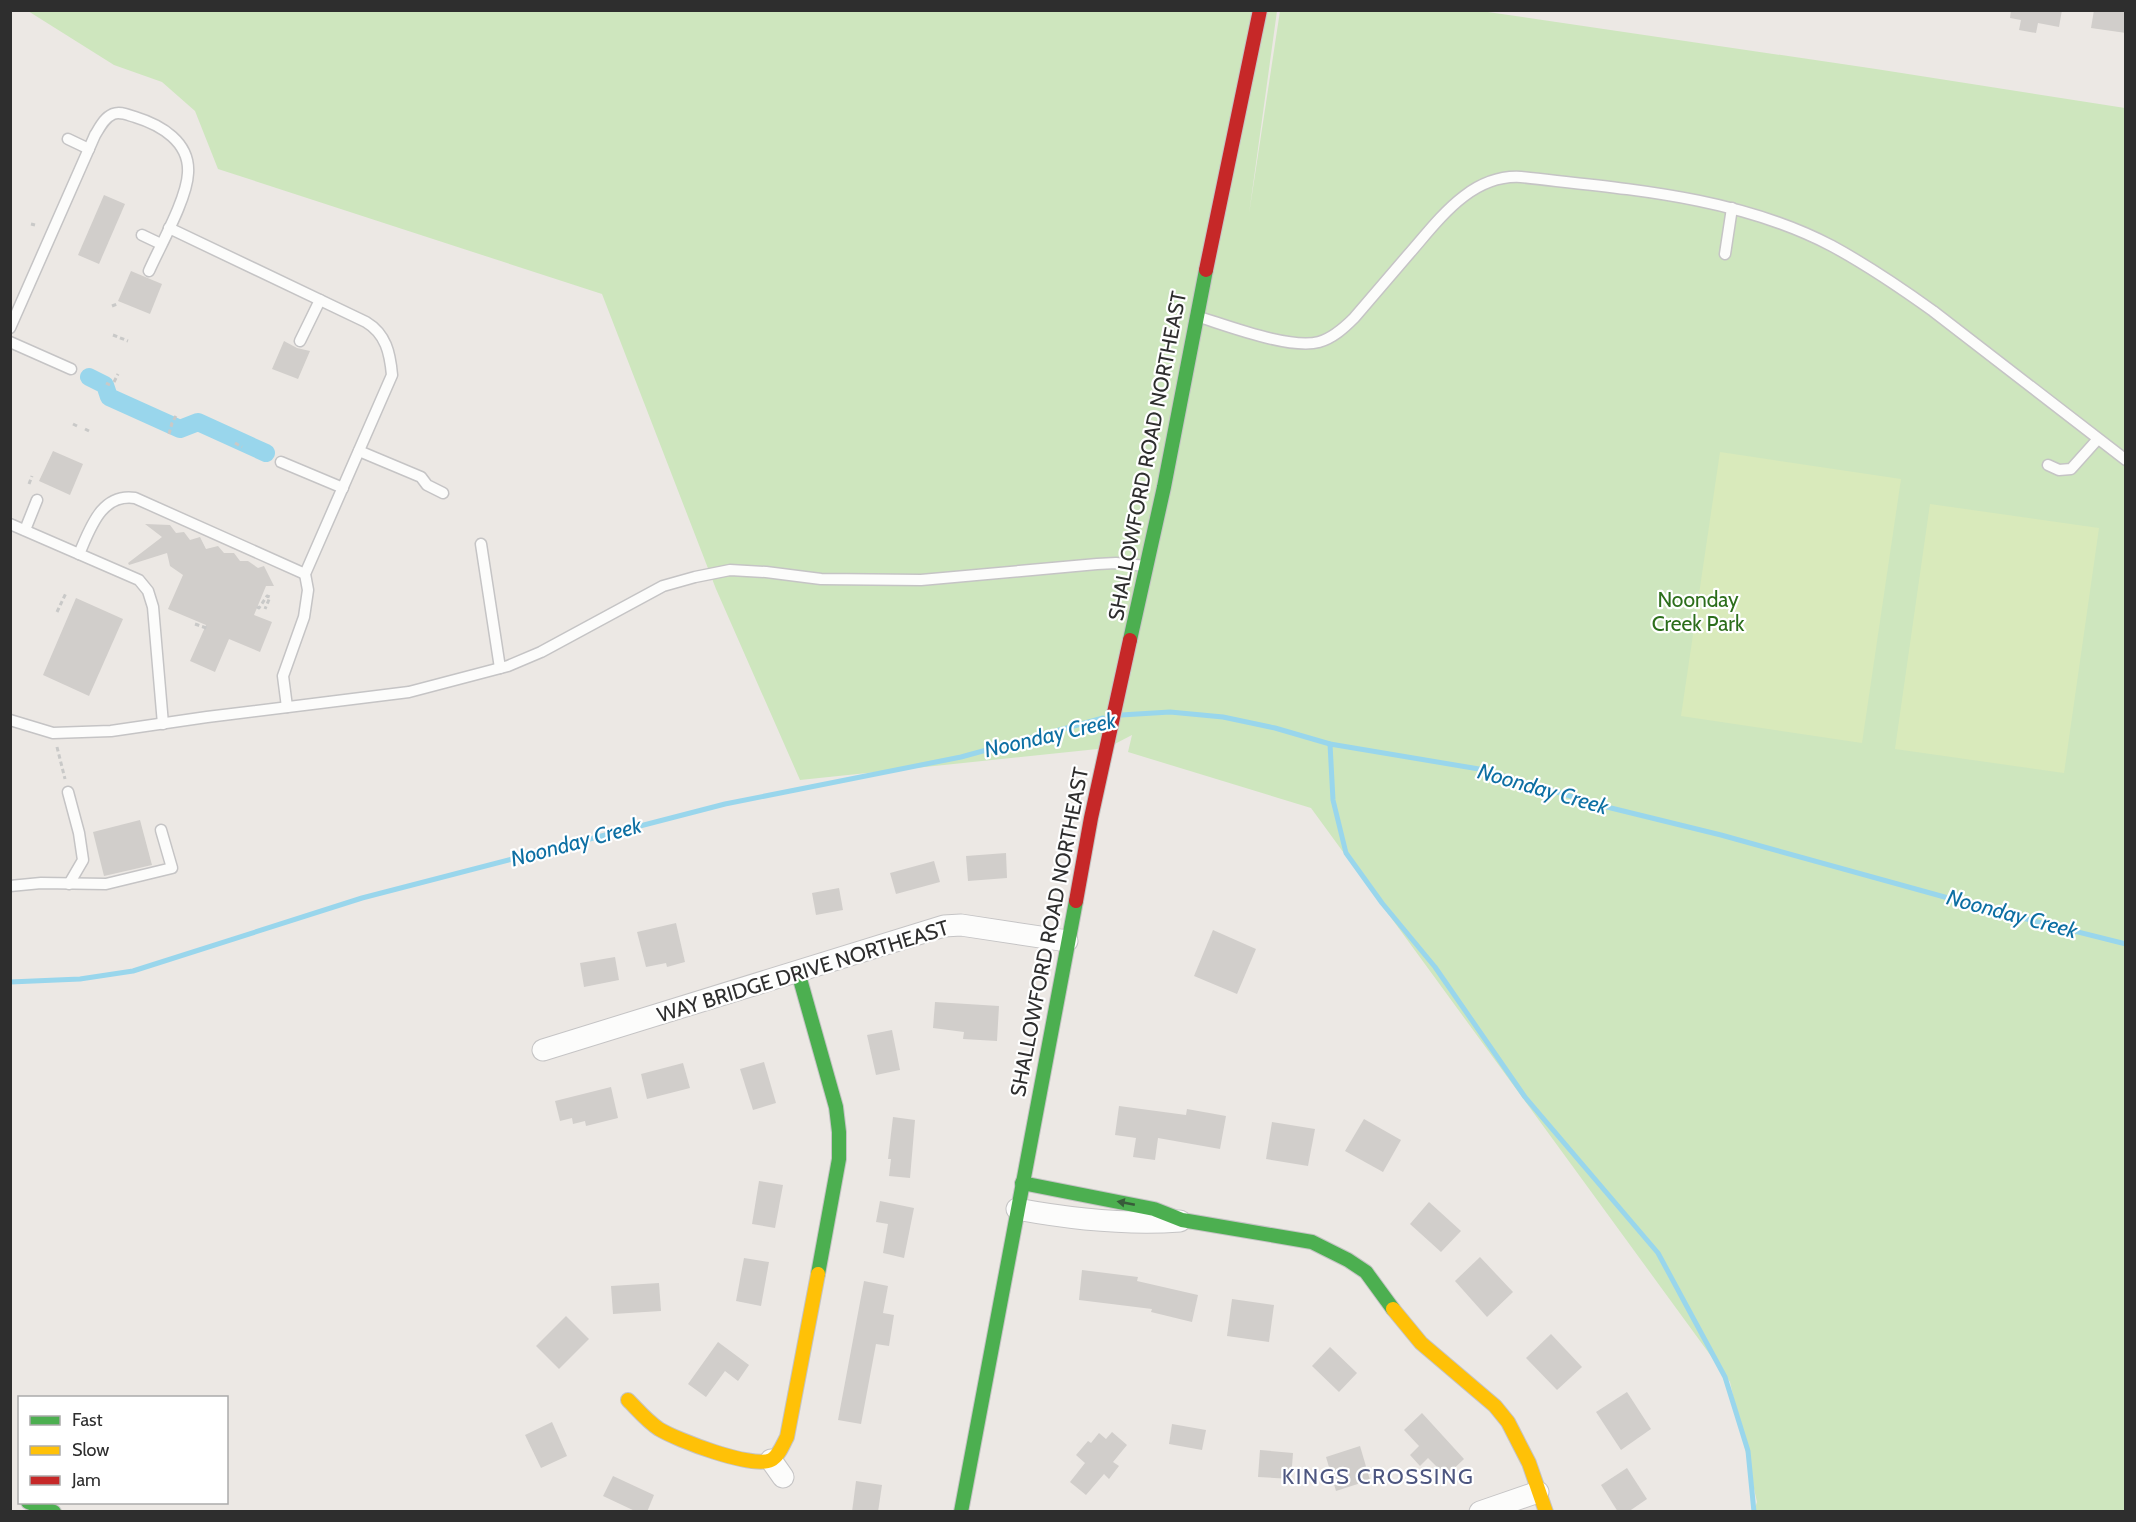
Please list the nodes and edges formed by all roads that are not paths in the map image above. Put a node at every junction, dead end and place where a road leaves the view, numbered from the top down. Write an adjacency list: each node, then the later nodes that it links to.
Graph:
1 (1260, 10): 12 (main road, SHALLOWFORD ROAD NORTHEAST)
2 (68, 139): 3 (lane)
3 (89, 149): 5 (lane); 11 (lane)
4 (1732, 208): 8 (lane); 12 (lane); 17 (lane)
5 (169, 228): 7 (lane); 10 (lane)
6 (142, 235): 7 (lane)
7 (161, 244): 9 (lane)
8 (1725, 254)
9 (149, 271)
10 (320, 300): 14 (lane); 18 (lane)
11 (13, 316): 13 (lane)
12 (1196, 316): 29 (main road, SHALLOWFORD ROAD NORTHEAST)
13 (10, 328)
14 (300, 341)
15 (10, 342): 16 (lane)
16 (71, 369)
17 (2097, 440): 19 (lane); 21 (lane)
18 (359, 451): 22 (lane); 23 (lane)
19 (2126, 460)
20 (281, 462): 22 (lane)
21 (2048, 465)
22 (343, 488): 30 (lane)
23 (443, 493)
24 (37, 500): 26 (lane)
25 (10, 524): 26 (lane)
26 (25, 530): 28 (lane)
27 (482, 544): 31 (lane)
28 (79, 554): 30 (lane); 34 (lane)
29 (1147, 566): 31 (lane); 39 (main road, SHALLOWFORD ROAD NORTHEAST)
30 (305, 574): 32 (lane)
31 (500, 668): 32 (lane)
32 (287, 707): 34 (lane)
33 (10, 720): 34 (lane)
34 (163, 724)
35 (68, 792): 37 (lane)
36 (161, 830): 37 (lane)
37 (69, 884): 38 (lane)
38 (10, 886)
39 (1067, 941): 40 (street, WAY BRIDGE DRIVE NORTHEAST); 42 (main road, SHALLOWFORD ROAD NORTHEAST)
40 (798, 972): 41 (street, WAY BRIDGE DRIVE NORTHEAST); 45 (main road)
41 (543, 1050)
42 (1022, 1183): 43 (main road, SHALLOWFORD ROAD NORTHEAST); 44 (main road, one-way to 42)
43 (1017, 1209): 44 (street); 49 (main road, SHALLOWFORD ROAD NORTHEAST)
44 (1182, 1220): 46 (main road)
45 (628, 1400)
46 (1542, 1502): 50 (street)
47 (31, 1504): 48 (main road)
48 (54, 1512)
49 (961, 1512)
50 (1480, 1512)

